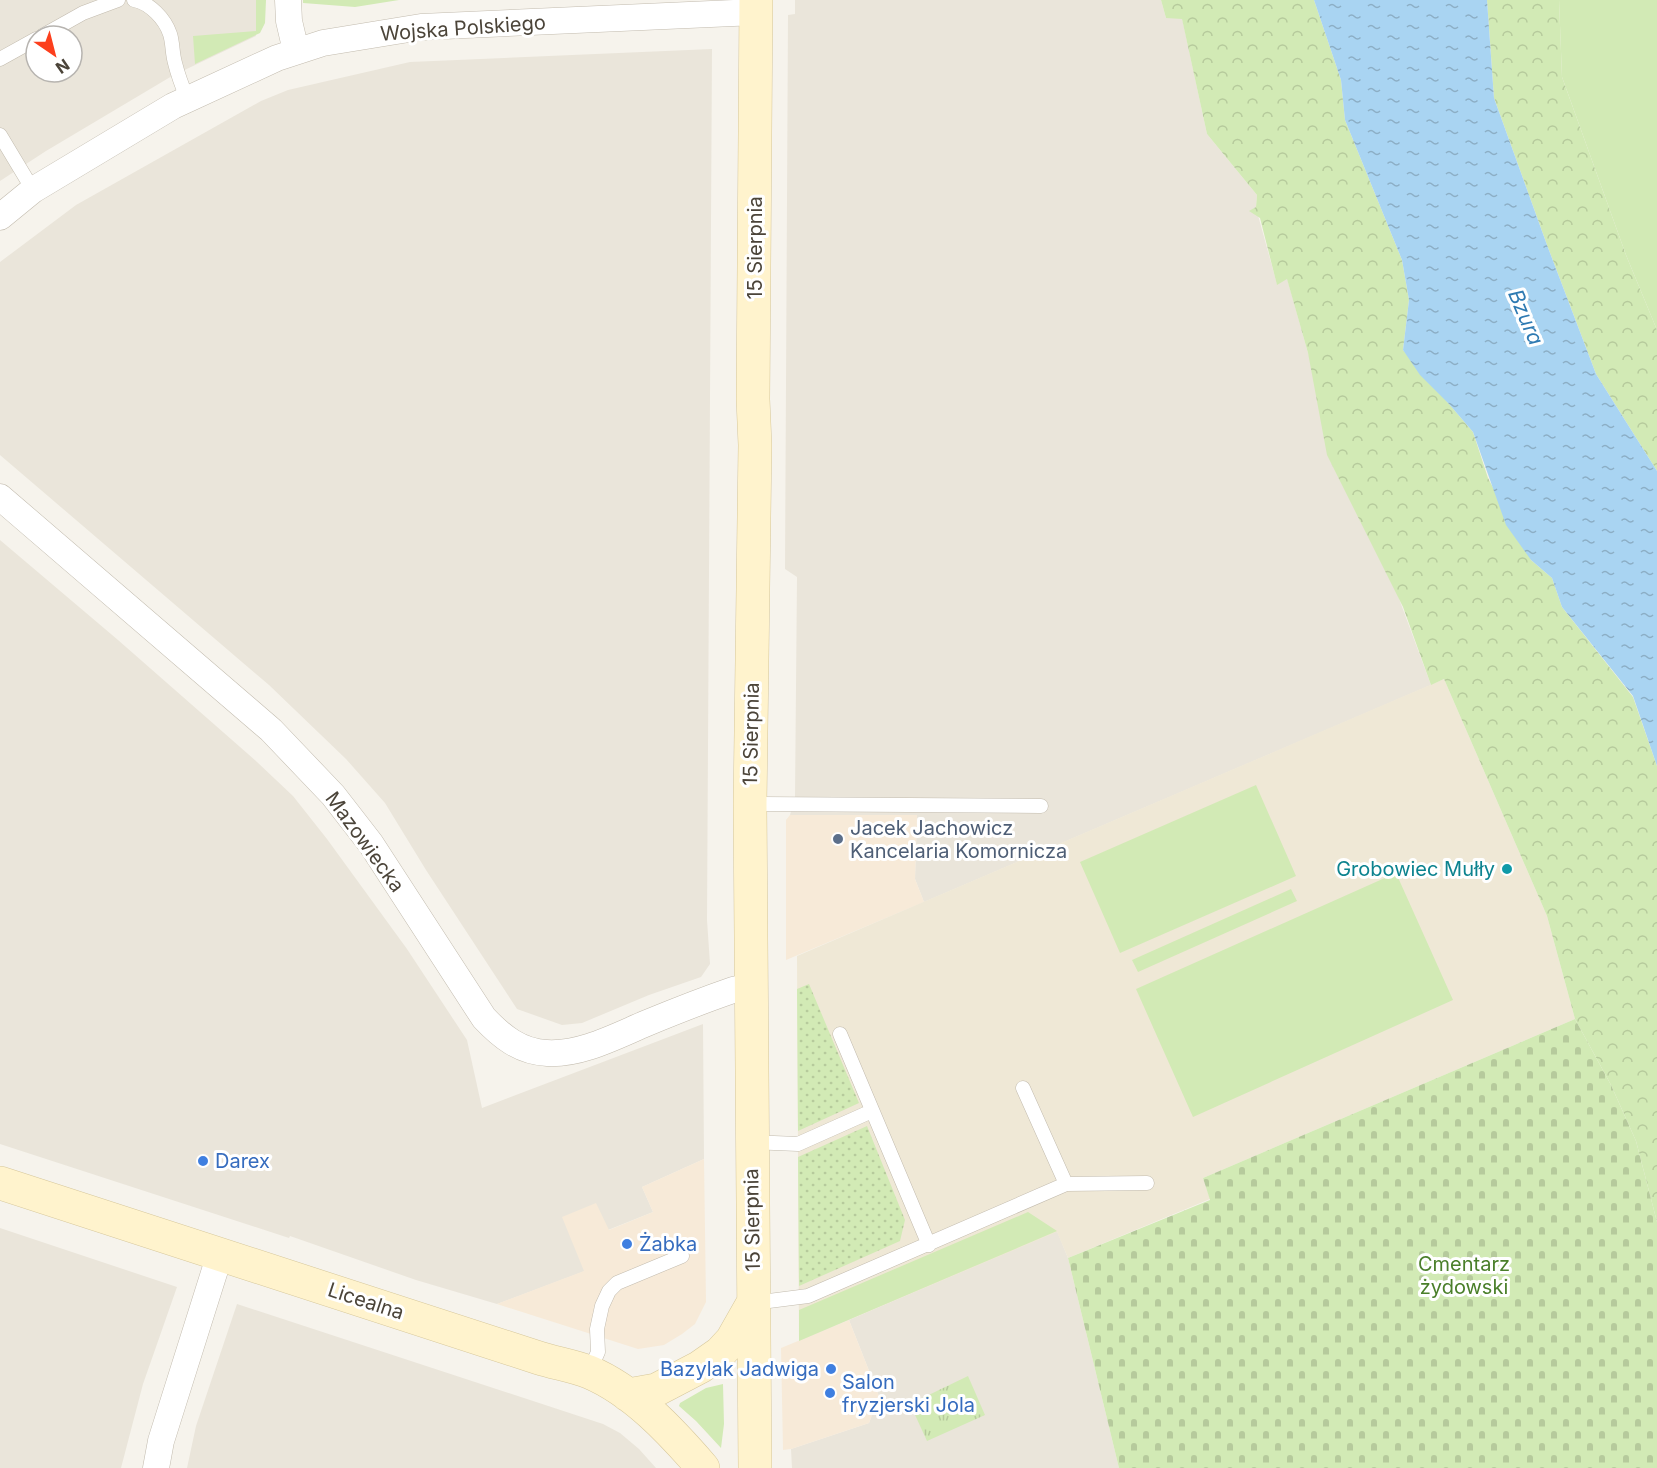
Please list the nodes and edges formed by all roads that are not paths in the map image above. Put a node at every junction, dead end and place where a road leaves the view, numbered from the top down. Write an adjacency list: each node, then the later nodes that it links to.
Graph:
1 (118, 0): 5 (lane)
2 (134, 0): 9 (lane)
3 (288, 0): 7 (street)
4 (756, 6): 7 (street, Wojska Polskiego); 14 (street, 15 Sierpnia)
5 (64, 24)
6 (24, 46): 8 (lane)
7 (296, 51): 9 (street, Wojska Polskiego)
8 (0, 59)
9 (187, 98): 11 (street, Wojska Polskiego)
10 (0, 135): 11 (lane)
11 (33, 190): 12 (street, Wojska Polskiego)
12 (0, 217)
13 (0, 496): 16 (street, Mazowiecka)
14 (750, 804): 15 (lane); 16 (street, 15 Sierpnia)
15 (1041, 806)
16 (752, 986): 20 (street, 15 Sierpnia)
17 (840, 1034): 19 (lane)
18 (1023, 1088): 23 (lane)
19 (872, 1111): 20 (lane); 24 (lane)
20 (752, 1142): 27 (street, 15 Sierpnia)
21 (0, 1183): 25 (street, Licealna)
22 (1147, 1183): 23 (lane)
23 (1066, 1184): 24 (lane)
24 (929, 1245): 27 (lane)
25 (220, 1254): 28 (street, Licealna); 30 (street)
26 (682, 1256): 28 (lane)
27 (753, 1303): 29 (street); 32 (street, 15 Sierpnia)
28 (589, 1372): 29 (street, Licealna)
29 (628, 1395): 31 (street, Licealna)
30 (156, 1468)
31 (703, 1468)
32 (755, 1468)

